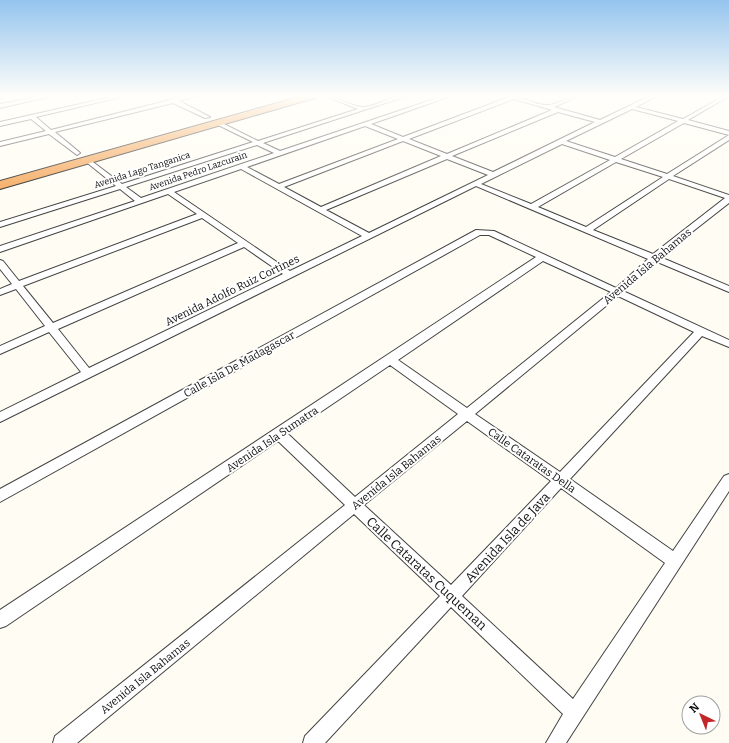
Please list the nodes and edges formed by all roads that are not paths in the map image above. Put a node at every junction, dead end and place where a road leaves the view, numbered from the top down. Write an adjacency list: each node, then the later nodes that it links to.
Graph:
1 (55, 131): 12 (street)
2 (166, 131): 18 (highway)
3 (186, 131): 18 (highway)
4 (233, 131): 16 (street)
5 (296, 131): 16 (street, Avenida Lago Tanganica)
6 (346, 131): 19 (street, Avenida Pedro Lazcurain)
7 (382, 131): 14 (street)
8 (425, 131): 14 (street)
9 (507, 131): 21 (street)
10 (584, 131): 15 (street, Avenida Adolfo Ruiz Cortines)
11 (663, 131): 22 (street)
12 (50, 132): 17 (street); 20 (street)
13 (729, 137): 26 (street)
14 (404, 139): 21 (street); 30 (street)
15 (562, 142): 22 (street); 25 (street, Avenida Adolfo Ruiz Cortines)
16 (258, 143): 19 (street); 29 (street, Avenida Lago Tanganica)
17 (0, 144)
18 (118, 147): 20 (highway)
19 (280, 153): 23 (street, Avenida Pedro Lazcurain)
20 (86, 156): 24 (highway); 28 (highway); 29 (street)
21 (446, 156): 25 (street); 35 (street)
22 (614, 159): 26 (street); 34 (street)
23 (241, 166): 30 (street); 31 (street, Avenida Pedro Lazcurain)
24 (0, 174)
25 (494, 175): 27 (street, Avenida Adolfo Ruiz Cortines)
26 (668, 177): 32 (street); 38 (street)
27 (476, 184): 34 (street); 39 (street, Avenida Adolfo Ruiz Cortines)
28 (0, 185)
29 (121, 186): 33 (street); 37 (street, Avenida Lago Tanganica)
30 (277, 187): 35 (street)
31 (168, 191): 33 (street, Avenida Pedro Lazcurain); 36 (street)
32 (729, 198): 43 (street, Avenida Isla Bahamas)
33 (140, 201): 41 (street, Avenida Pedro Lazcurain)
34 (532, 207): 38 (street)
35 (319, 210): 39 (street)
36 (202, 215): 40 (street); 46 (street)
37 (0, 225)
38 (587, 230): 43 (street)
39 (368, 236): 45 (street, Avenida Adolfo Ruiz Cortines)
40 (243, 244): 45 (street); 50 (street)
41 (0, 248)
42 (543, 257): 49 (street); 54 (street, Avenida Isla Sumatra); 61 (street, Calle Isla De Madagascar)
43 (654, 258): 47 (street); 49 (street, Avenida Isla Bahamas)
44 (0, 263): 46 (street)
45 (290, 275): 55 (street, Avenida Adolfo Ruiz Cortines)
46 (18, 286): 48 (street); 50 (street)
47 (729, 289)
48 (0, 292)
49 (617, 292): 51 (street); 56 (street, Avenida Isla Bahamas)
50 (51, 328): 53 (street); 55 (street)
51 (701, 331): 52 (street); 59 (street, Avenida Isla de Java)
52 (729, 344)
53 (0, 350)
54 (390, 359): 56 (street, Calle Cataratas Della); 58 (street, Avenida Isla Sumatra)
55 (88, 374): 57 (street, Avenida Adolfo Ruiz Cortines)
56 (467, 414): 59 (street, Calle Cataratas Della); 62 (street, Avenida Isla Bahamas)
57 (0, 417)
58 (279, 434): 62 (street, Calle Cataratas Cuqueman); 65 (street, Avenida Isla Sumatra)
59 (561, 480): 63 (street, Calle Cataratas Della); 64 (street, Avenida Isla de Java)
60 (729, 480): 63 (street)
61 (0, 496)
62 (355, 505): 64 (street, Calle Cataratas Cuqueman); 67 (street, Avenida Isla Bahamas)
63 (675, 560): 66 (street)
64 (452, 596): 66 (street, Calle Cataratas Cuqueman); 68 (street, Avenida Isla de Java)
65 (0, 620)
66 (575, 712): 69 (street)
67 (62, 743)
68 (312, 743)
69 (555, 743)

